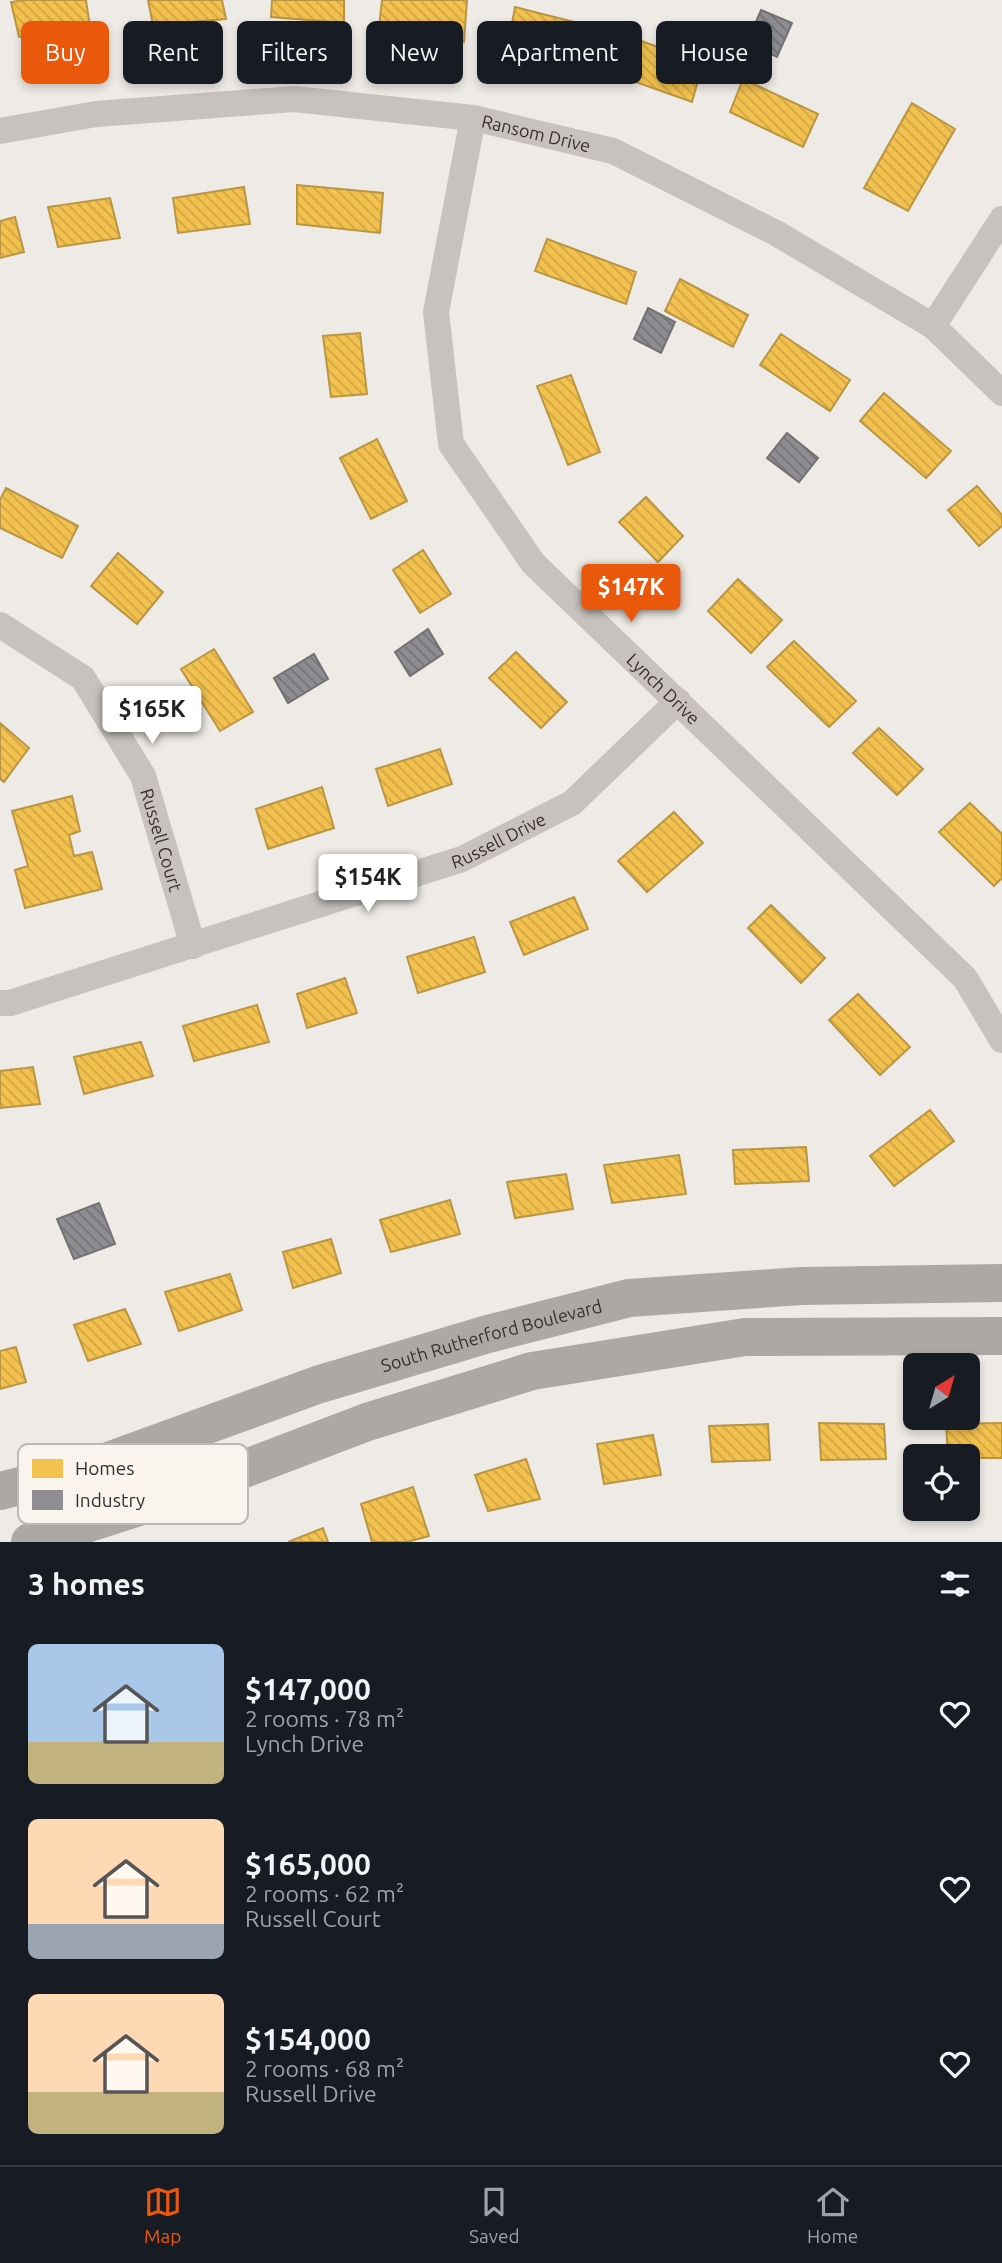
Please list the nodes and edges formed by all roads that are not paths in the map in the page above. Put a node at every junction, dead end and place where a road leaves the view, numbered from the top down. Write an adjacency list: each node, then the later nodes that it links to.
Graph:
1 (473, 118): 2 (street, Ransom Drive); 4 (street, Ransom Drive); 7 (street, Lynch Drive)
2 (0, 131)
3 (1002, 219): 4 (street)
4 (933, 326): 5 (street, Ransom Drive)
5 (1002, 393)
6 (0, 625): 8 (street, Russell Court)
7 (678, 701): 8 (street, Russell Drive); 10 (street, Lynch Drive)
8 (193, 946): 9 (street, Russell Drive)
9 (0, 1003)
10 (1002, 1040)
11 (1002, 1283): 13 (highway, South Rutherford Boulevard)
12 (1002, 1336): 14 (highway)
13 (156, 1444)
14 (248, 1467)
15 (18, 1486): 16 (highway, South Rutherford Boulevard)
16 (0, 1491)
17 (86, 1524): 18 (highway)
18 (30, 1542)

